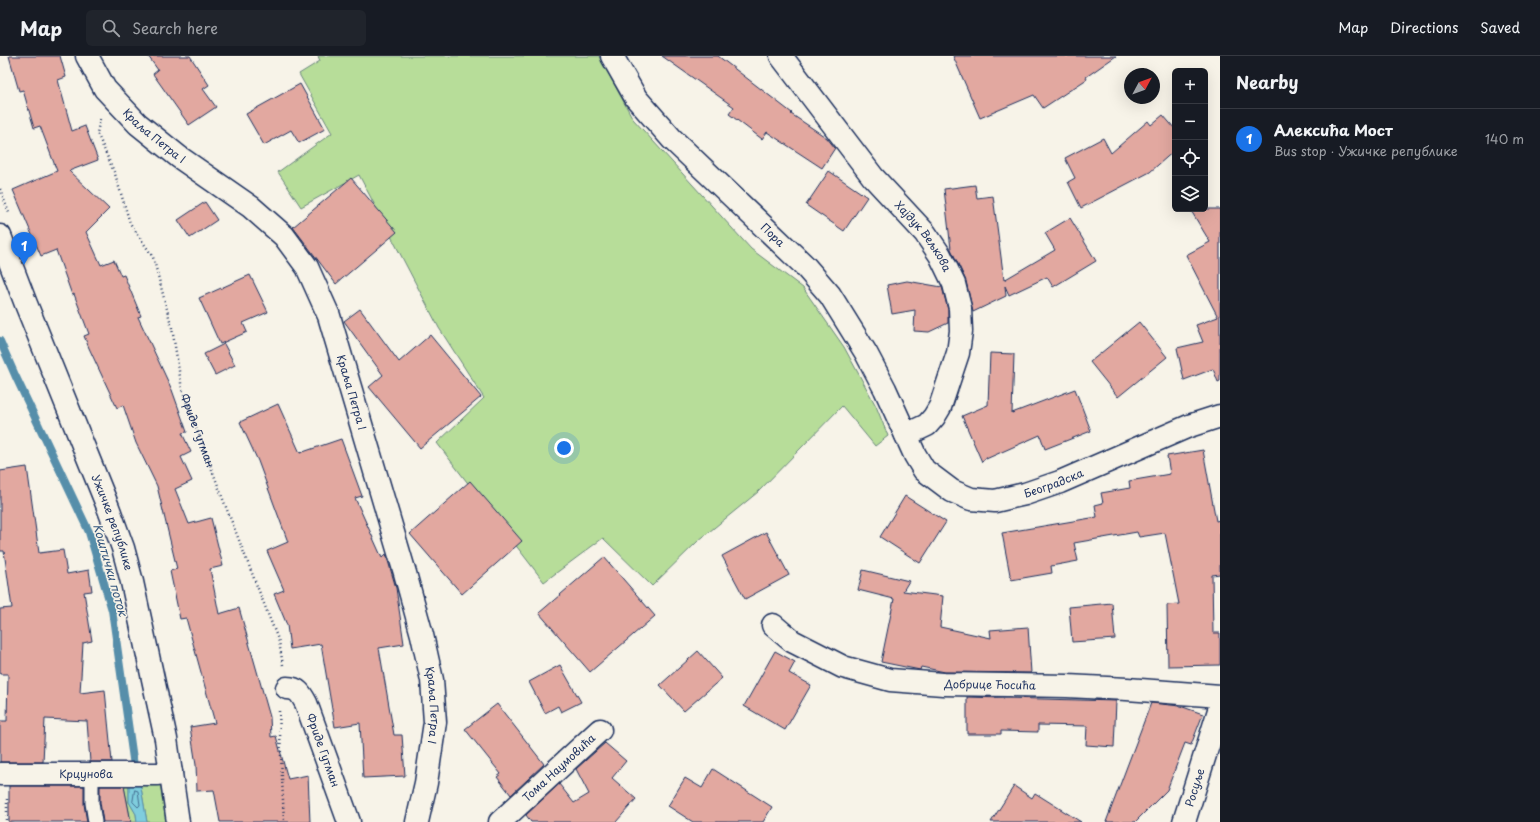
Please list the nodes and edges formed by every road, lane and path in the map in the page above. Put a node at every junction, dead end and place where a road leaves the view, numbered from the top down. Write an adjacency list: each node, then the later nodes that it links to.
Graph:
1 (87, 56): 4 (street, Краља Петра I)
2 (612, 56): 7 (street, Пора)
3 (781, 56): 7 (street, Хајдук Вељкова)
4 (104, 89): 9 (path, Фриде Гутман); 22 (street, Краља Петра I)
5 (0, 236): 13 (street, Ужичке републике)
6 (1220, 416): 7 (street, Београдска)
7 (906, 435)
8 (772, 625): 10 (street, Добрице Ћосића)
9 (286, 688): 20 (path, Фриде Гутман); 21 (street, Фриде Гутман)
10 (1220, 696)
11 (1220, 707): 24 (street, Росуље)
12 (600, 730): 23 (street, Тома Наумовића)
13 (160, 773): 15 (street, Крцунова); 19 (street, Ужичке републике)
14 (0, 774): 15 (street, Крцунова)
15 (92, 774): 18 (lane)
16 (12, 798): 17 (path)
17 (7, 822)
18 (95, 822)
19 (178, 822)
20 (284, 822)
21 (349, 822)
22 (417, 822)
23 (500, 822)
24 (1184, 822)

